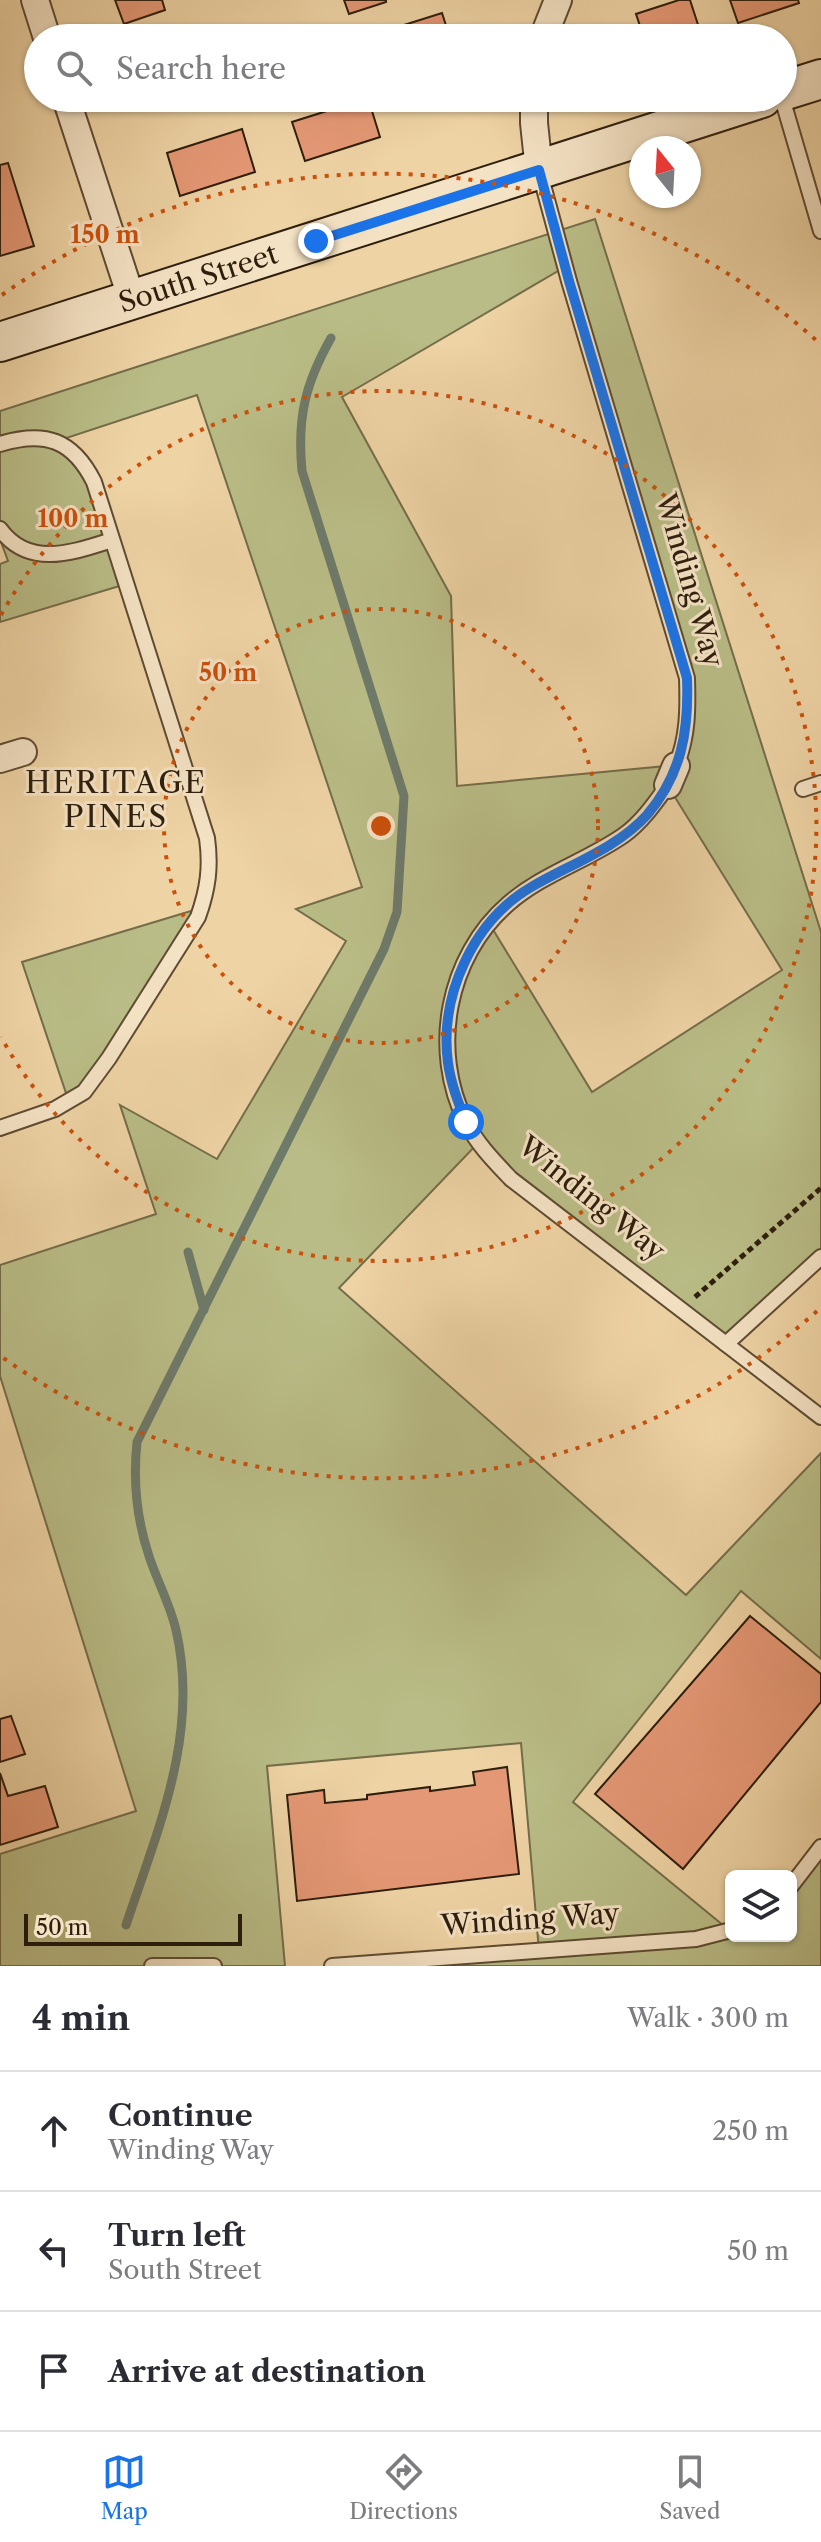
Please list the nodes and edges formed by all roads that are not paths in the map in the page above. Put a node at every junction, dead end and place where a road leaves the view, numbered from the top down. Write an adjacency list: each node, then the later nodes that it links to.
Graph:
1 (35, 0): 3 (street)
2 (558, 0): 4 (street)
3 (43, 24)
4 (549, 24)
5 (821, 79): 6 (main road)
6 (797, 87)
7 (71, 112): 13 (street)
8 (534, 112): 11 (street)
9 (719, 112): 11 (main road, South Street)
10 (786, 112): 12 (lane)
11 (539, 170): 13 (main road, South Street); 22 (lane, Winding Way)
12 (821, 231)
13 (132, 300): 14 (main road, South Street)
14 (0, 342)
15 (0, 444): 17 (lane)
16 (0, 529): 17 (lane)
17 (112, 540): 20 (lane)
18 (821, 783): 19 (lane)
19 (803, 789)
20 (0, 1128)
21 (821, 1257): 22 (lane)
22 (726, 1344): 23 (lane, Winding Way)
23 (821, 1417)
24 (821, 1847): 25 (lane)
25 (797, 1878)
26 (725, 1932): 29 (lane, Winding Way)
27 (152, 1966): 28 (lane)
28 (214, 1966)
29 (332, 1966)

